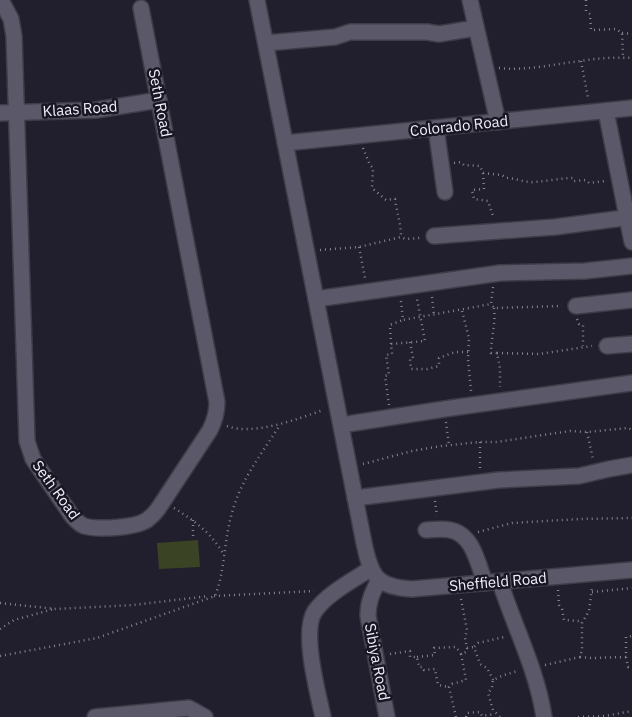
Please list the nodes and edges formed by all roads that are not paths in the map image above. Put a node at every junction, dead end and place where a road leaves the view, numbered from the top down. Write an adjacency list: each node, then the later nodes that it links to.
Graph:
1 (1, 0): 9 (street, Seth Road)
2 (257, 0): 6 (street)
3 (470, 0): 5 (street)
4 (141, 8): 7 (street, Seth Road)
5 (476, 28): 6 (street); 12 (street)
6 (266, 43): 14 (street)
7 (159, 100): 9 (street, Klaas Road); 9 (street, Seth Road)
8 (632, 108): 10 (street, Colorado Road)
9 (17, 112): 11 (street, Klaas Road)
10 (599, 112): 12 (street, Colorado Road); 15 (street)
11 (0, 113)
12 (498, 122): 13 (street, Colorado Road)
13 (436, 128): 14 (street, Colorado Road); 16 (street)
14 (285, 143): 21 (street)
15 (626, 176): 17 (street)
16 (445, 192)
17 (630, 217): 18 (street); 19 (street)
18 (434, 236)
19 (632, 242)
20 (632, 266): 21 (street)
21 (316, 299): 27 (street)
22 (632, 300): 23 (street)
23 (576, 306)
24 (632, 344): 25 (street)
25 (607, 346)
26 (632, 383): 27 (street)
27 (341, 425): 29 (street)
28 (632, 465): 29 (street)
29 (355, 498): 32 (street)
30 (433, 530): 33 (street)
31 (632, 570): 33 (street, Sheffield Road)
32 (375, 575): 33 (street, Sheffield Road); 36 (street); 37 (street, Sibiya Road)
33 (492, 582): 38 (street)
34 (95, 717): 35 (street)
35 (205, 717)
36 (323, 717)
37 (388, 717)
38 (544, 717)

